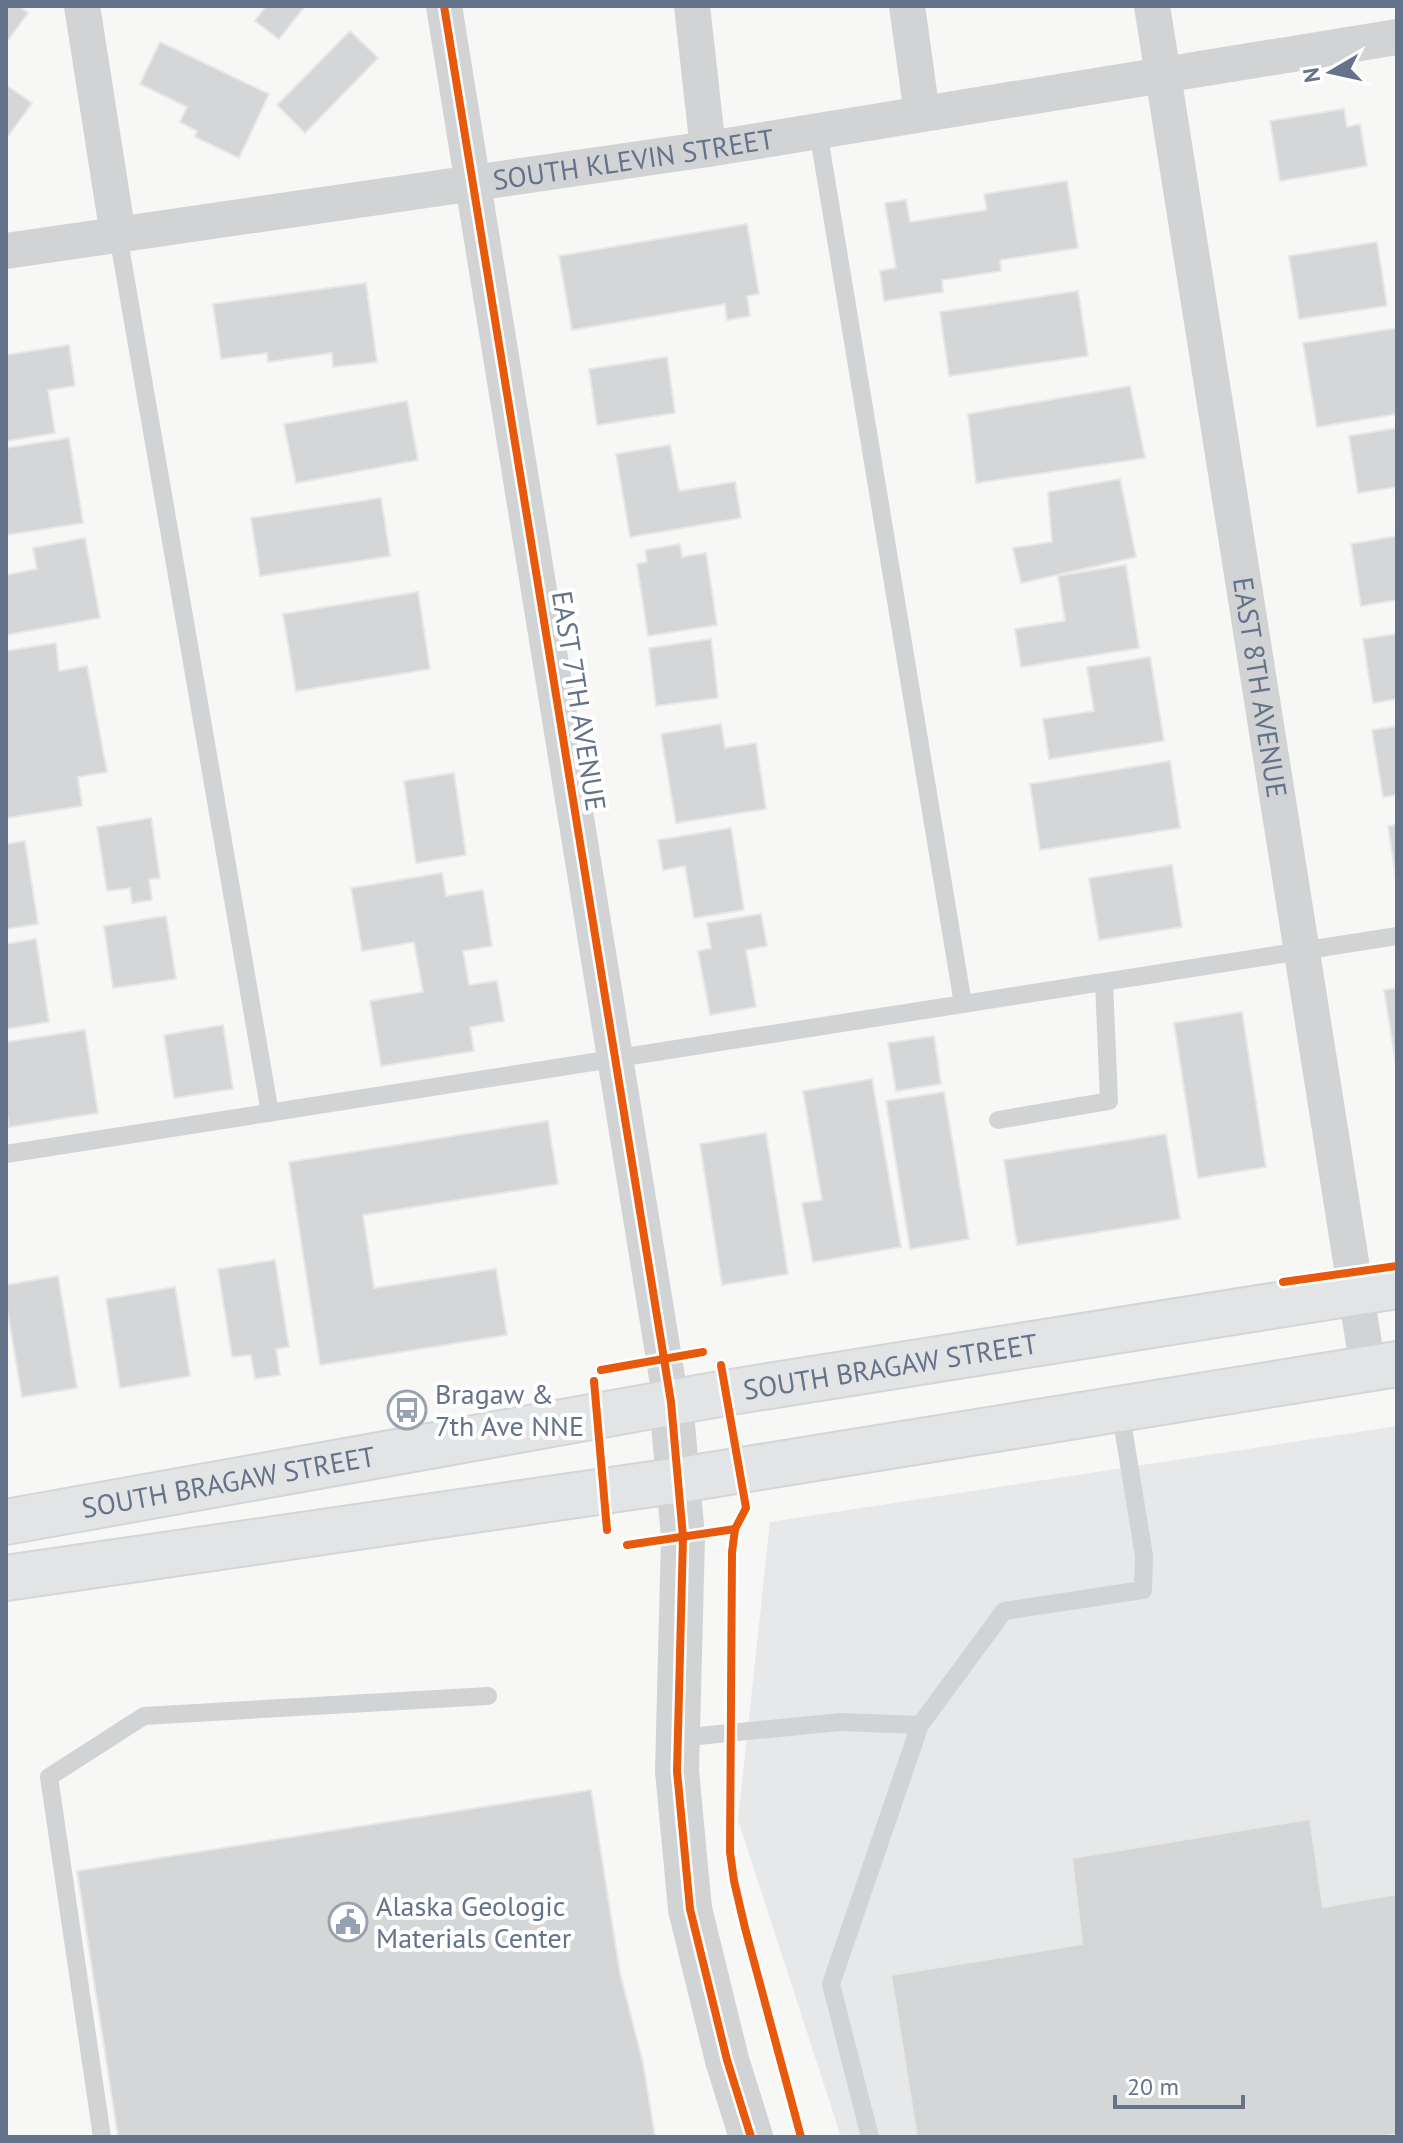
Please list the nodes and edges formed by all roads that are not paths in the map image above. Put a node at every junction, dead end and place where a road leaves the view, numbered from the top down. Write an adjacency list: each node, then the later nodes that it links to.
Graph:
1 (82, 6): 12 (street)
2 (444, 6): 11 (street, EAST 7TH AVENUE)
3 (692, 6): 10 (street)
4 (907, 6): 8 (street)
5 (1152, 6): 7 (street, EAST 8TH AVENUE)
6 (1397, 37): 7 (street, SOUTH KLEVIN STREET)
7 (1163, 74): 8 (street, SOUTH KLEVIN STREET); 15 (street, EAST 8TH AVENUE)
8 (922, 114): 9 (street, SOUTH KLEVIN STREET)
9 (818, 131): 10 (street, SOUTH KLEVIN STREET); 17 (lane)
10 (708, 149): 11 (street, SOUTH KLEVIN STREET)
11 (472, 183): 12 (street, SOUTH KLEVIN STREET); 18 (street, EAST 7TH AVENUE)
12 (118, 235): 13 (street, SOUTH KLEVIN STREET); 19 (lane)
13 (6, 251)
14 (1397, 936): 15 (lane)
15 (1303, 951): 16 (lane); 22 (street, EAST 8TH AVENUE)
16 (1104, 982): 17 (lane); 20 (lane)
17 (963, 1004): 18 (lane)
18 (615, 1058): 19 (lane); 24 (street, EAST 7TH AVENUE)
19 (270, 1113): 21 (lane)
20 (998, 1120)
21 (6, 1154)
22 (1377, 1289): 23 (street, EAST 8TH AVENUE); 24 (main road, SOUTH BRAGAW STREET)
23 (1383, 1366): 25 (main road)
24 (671, 1402): 26 (street); 27 (main road, SOUTH BRAGAW STREET)
25 (1120, 1409): 26 (main road); 30 (lane)
26 (680, 1480): 28 (main road); 31 (street)
27 (6, 1522)
28 (6, 1578)
29 (488, 1696): 32 (lane)
30 (920, 1725): 31 (lane); 34 (lane)
31 (678, 1738): 33 (street)
32 (102, 2137)
33 (751, 2137)
34 (870, 2137)

